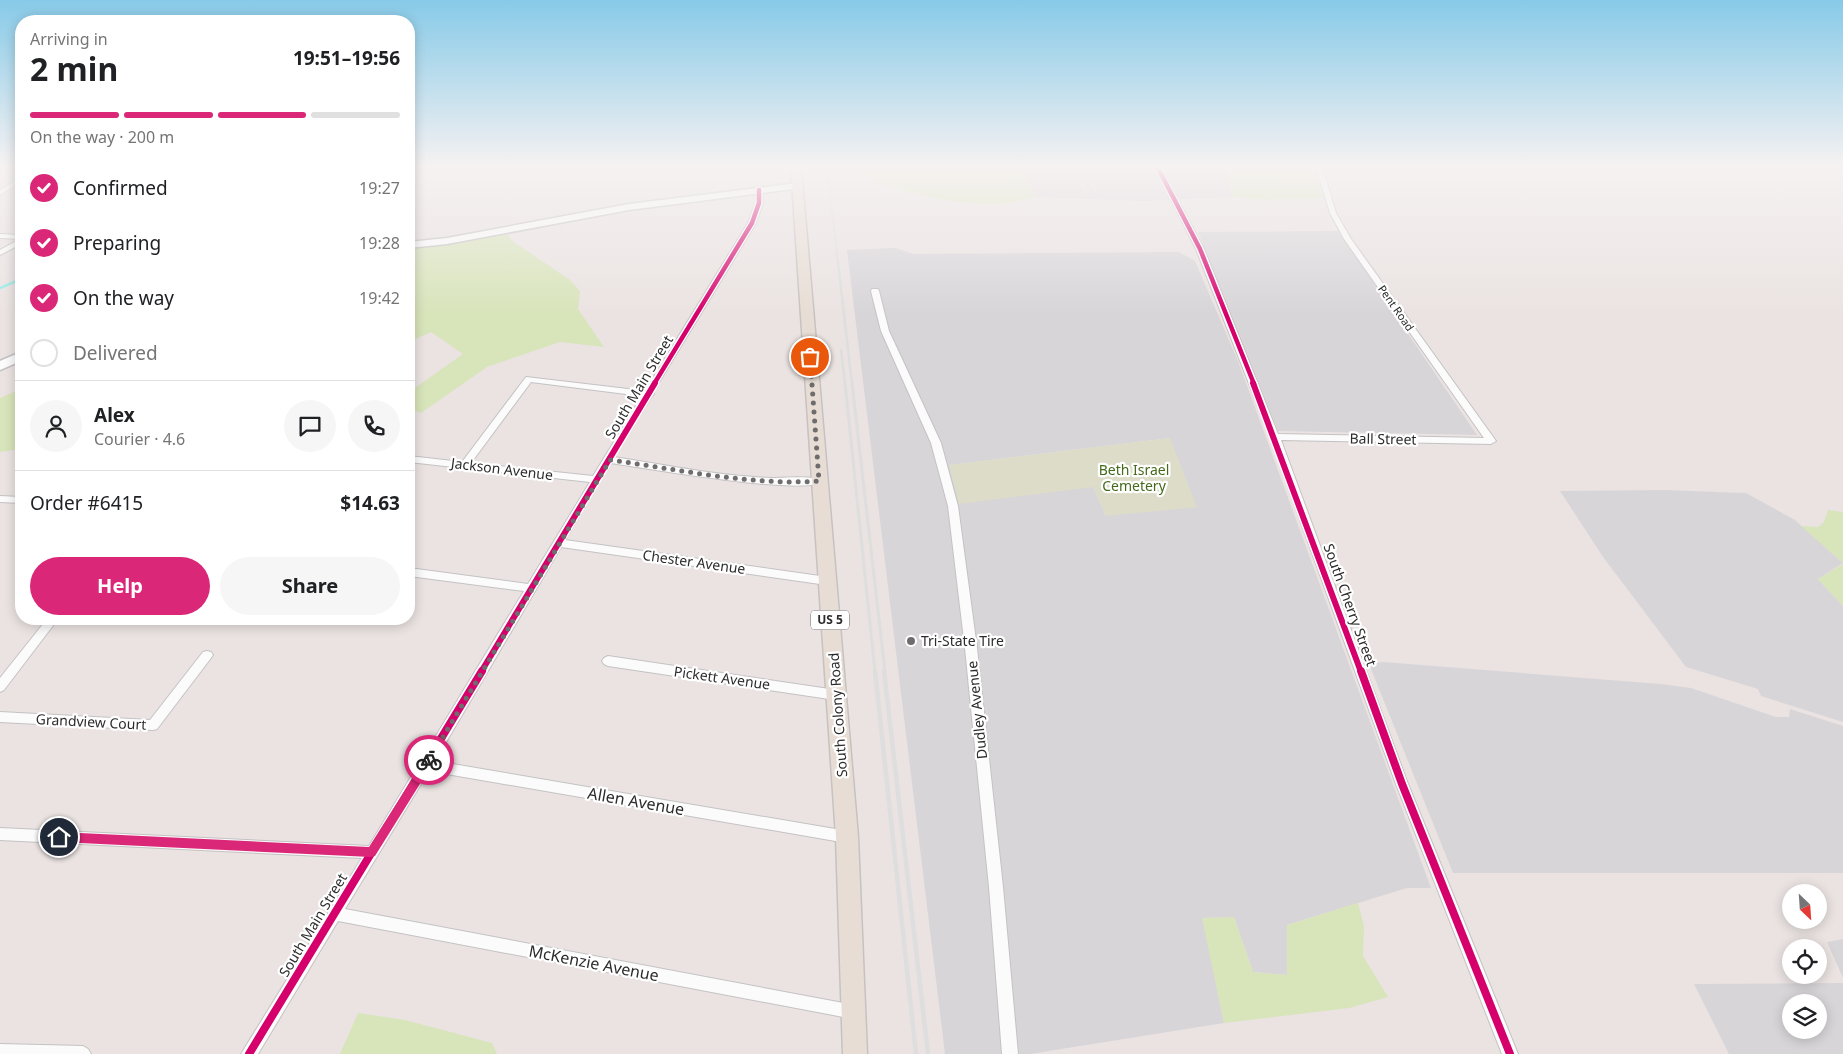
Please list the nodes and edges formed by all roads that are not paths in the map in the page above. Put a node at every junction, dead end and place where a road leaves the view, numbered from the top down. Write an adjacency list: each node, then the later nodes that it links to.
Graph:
1 (579, 216): 9 (main road)
2 (755, 216): 14 (street, South Main Street)
3 (799, 216): 21 (main road, South Colony Road / US 5)
4 (1184, 216): 15 (street, South Cherry Street)
5 (1335, 216): 16 (street, Pent Road)
6 (0, 236): 7 (street)
7 (15, 238)
8 (15, 243): 10 (street)
9 (415, 245)
10 (0, 253)
11 (875, 291): 44 (street, Dudley Avenue)
12 (15, 359): 13 (main road)
13 (0, 366)
14 (650, 394): 18 (street, South Main Street); 19 (street)
15 (1275, 437): 16 (street, Ball Street); 45 (street, South Cherry Street)
16 (1491, 442)
17 (415, 460): 19 (street, Jackson Avenue)
18 (610, 460): 20 (street, South Main Street); 21 (street)
19 (465, 464): 20 (street, Jackson Avenue)
20 (596, 479): 24 (street, South Main Street)
21 (819, 481): 26 (main road, South Colony Road / US 5)
22 (0, 499): 23 (street)
23 (15, 500)
24 (560, 543): 26 (street, Chester Avenue); 27 (street, South Main Street)
25 (415, 573): 27 (street)
26 (827, 581): 32 (main road, South Colony Road / US 5)
27 (532, 588): 34 (street, South Main Street)
28 (48, 625): 31 (street)
29 (206, 655): 33 (street, Grandview Court)
30 (608, 661): 32 (street, Pickett Avenue)
31 (0, 687)
32 (836, 695): 36 (main road, South Colony Road / US 5)
33 (0, 717)
34 (426, 765): 36 (street, Allen Avenue); 37 (street, South Main Street)
35 (0, 834): 37 (street)
36 (847, 837): 39 (main road, South Colony Road / US 5)
37 (371, 852): 38 (street, South Main Street)
38 (335, 914): 39 (street, McKenzie Avenue); 42 (street, South Main Street)
39 (854, 1012): 43 (main road, South Colony Road / US 5)
40 (0, 1052): 41 (street)
41 (83, 1054)
42 (250, 1054)
43 (855, 1054)
44 (1010, 1054)
45 (1510, 1054)

